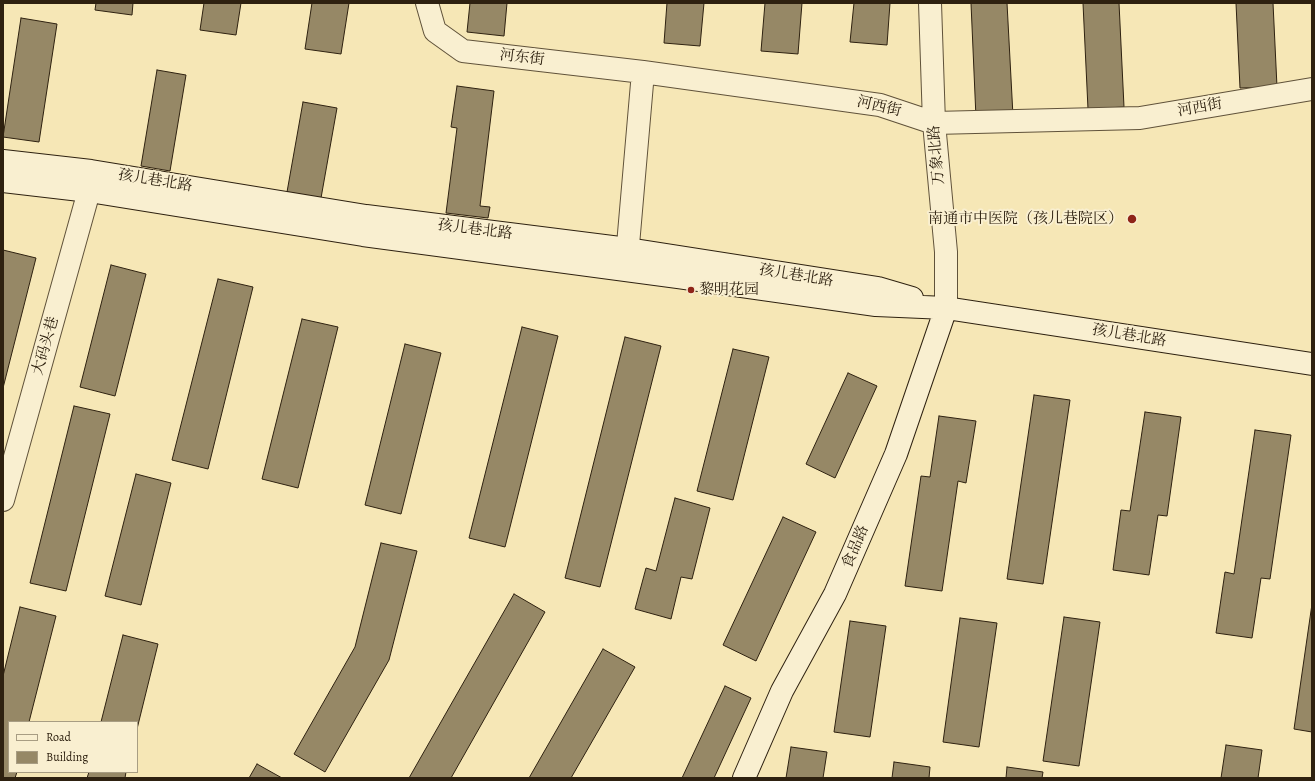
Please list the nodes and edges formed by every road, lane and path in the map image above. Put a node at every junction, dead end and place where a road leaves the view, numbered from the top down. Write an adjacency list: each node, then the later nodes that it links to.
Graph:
1 (427, 3): 3 (main road, 河东街)
2 (930, 3): 5 (main road, 万象北路)
3 (643, 72): 5 (main road, 河西街); 9 (main road)
4 (1312, 89): 5 (main road, 河西街)
5 (934, 123): 11 (main road, 万象北路)
6 (3, 161): 9 (main road, 孩儿巷北路)
7 (3, 181): 8 (main road, 孩儿巷北路)
8 (89, 191): 10 (main road, 孩儿巷北路); 13 (main road, 大码头巷)
9 (628, 249): 10 (main road); 11 (main road, 孩儿巷北路)
10 (625, 270): 11 (main road, 孩儿巷北路)
11 (946, 308): 12 (main road, 孩儿巷北路); 14 (main road, 食品路)
12 (1312, 364)
13 (3, 500)
14 (744, 778)

